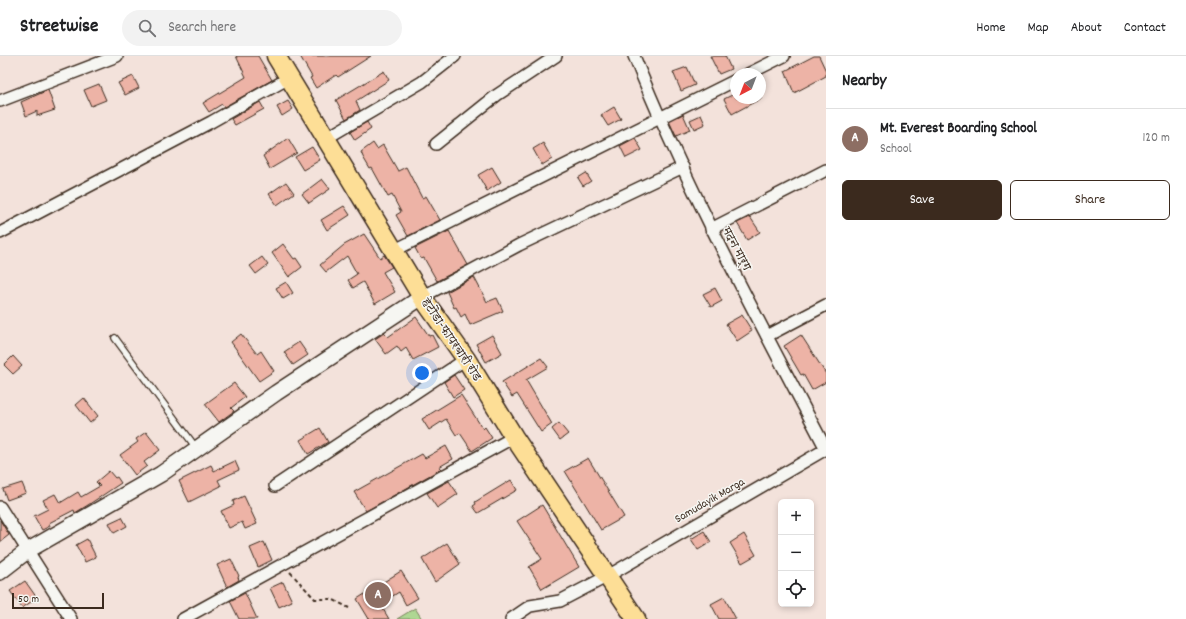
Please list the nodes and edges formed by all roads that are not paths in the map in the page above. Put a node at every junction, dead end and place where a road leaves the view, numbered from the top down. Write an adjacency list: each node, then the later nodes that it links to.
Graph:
1 (117, 56): 10 (street)
2 (276, 56): 8 (highway, हेटौडा-फापरबारी रोड)
3 (455, 56): 12 (street)
4 (556, 56): 13 (street)
5 (634, 56): 11 (street, मदन मार्ग)
6 (784, 56): 7 (street)
7 (760, 68)
8 (289, 78): 12 (highway, हेटौडा-फापरबारी रोड); 17 (street)
9 (730, 83): 11 (street)
10 (0, 101)
11 (658, 118): 14 (street, मदन मार्ग); 18 (street)
12 (325, 139): 18 (highway, हेटौडा-फापरबारी रोड)
13 (436, 144)
14 (683, 167): 16 (street, मदन मार्ग); 19 (street)
15 (826, 170): 16 (street)
16 (711, 229): 21 (street, मदन मार्ग)
17 (0, 233)
18 (393, 251): 19 (highway, हेटौडा-फापरबारी रोड)
19 (422, 297): 23 (highway, हेटौडा-फापरबारी रोड); 25 (main road)
20 (826, 305): 21 (street)
21 (767, 336): 26 (street, मदन मार्ग)
22 (115, 338): 25 (lane)
23 (466, 359): 24 (highway, हेटौडा-फापरबारी रोड); 27 (street)
24 (514, 437): 31 (highway, हेटौडा-फापरबारी रोड); 33 (street)
25 (197, 449): 29 (main road)
26 (826, 449): 31 (street, Samudayik Marga)
27 (275, 486)
28 (0, 507): 29 (street)
29 (27, 551): 30 (main road); 32 (street)
30 (0, 572)
31 (606, 577): 34 (street, Samudayik Marga); 35 (highway, हेटौडा-फापरबारी रोड)
32 (70, 619)
33 (183, 619)
34 (511, 619)
35 (636, 619)

